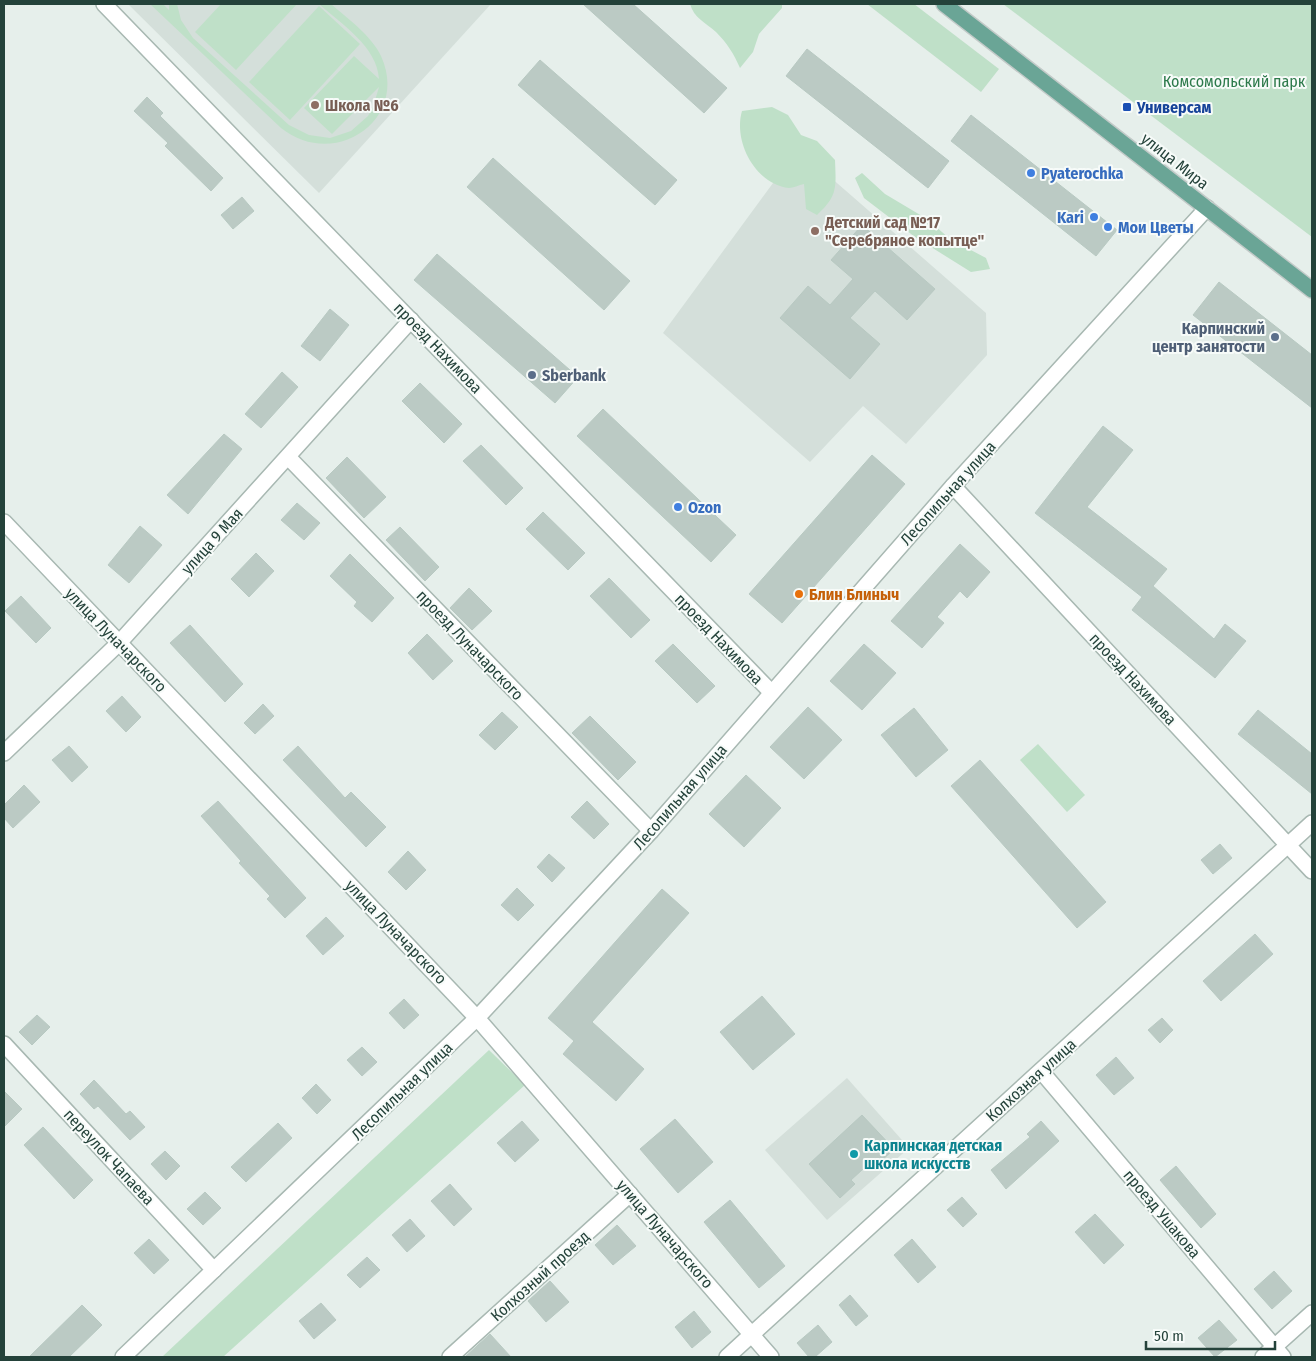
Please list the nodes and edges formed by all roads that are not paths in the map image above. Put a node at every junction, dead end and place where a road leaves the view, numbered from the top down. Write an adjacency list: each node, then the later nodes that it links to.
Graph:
1 (104, 4): 5 (street, проезд Нахимова)
2 (944, 4): 3 (main road, улица Мира)
3 (1207, 208): 4 (main road, улица Мира); 7 (street, Лесопильная улица)
4 (1312, 290)
5 (411, 320): 6 (street, улица 9 Мая); 10 (street, проезд Нахимова)
6 (288, 458): 9 (street, улица 9 Мая); 13 (street, проезд Луначарского)
7 (953, 486): 10 (street, Лесопильная улица); 14 (street, проезд Нахимова)
8 (4, 522): 9 (street, улица Луначарского)
9 (119, 643): 11 (street, улица 9 Мая); 16 (street, улица Луначарского)
10 (771, 692): 13 (street, Лесопильная улица)
11 (4, 753)
12 (1312, 823): 14 (street, Колхозная улица)
13 (651, 832): 16 (street, Лесопильная улица)
14 (1288, 846): 15 (street, проезд Нахимова); 18 (street, Колхозная улица)
15 (1312, 871)
16 (477, 1018): 19 (street, улица Луначарского); 20 (street, Лесопильная улица)
17 (4, 1044): 20 (street, переулок Чапаева)
18 (1041, 1071): 22 (street, Колхозная улица); 23 (street, проезд Ушакова)
19 (630, 1194): 22 (street, улица Луначарского); 25 (street, Колхозный проезд)
20 (214, 1270): 24 (street, Лесопильная улица)
21 (1312, 1313): 23 (street)
22 (752, 1334): 26 (street, Колхозная улица); 27 (street, улица Луначарского)
23 (1279, 1352): 28 (street)
24 (123, 1357)
25 (450, 1357)
26 (727, 1357)
27 (771, 1357)
28 (1263, 1357)

